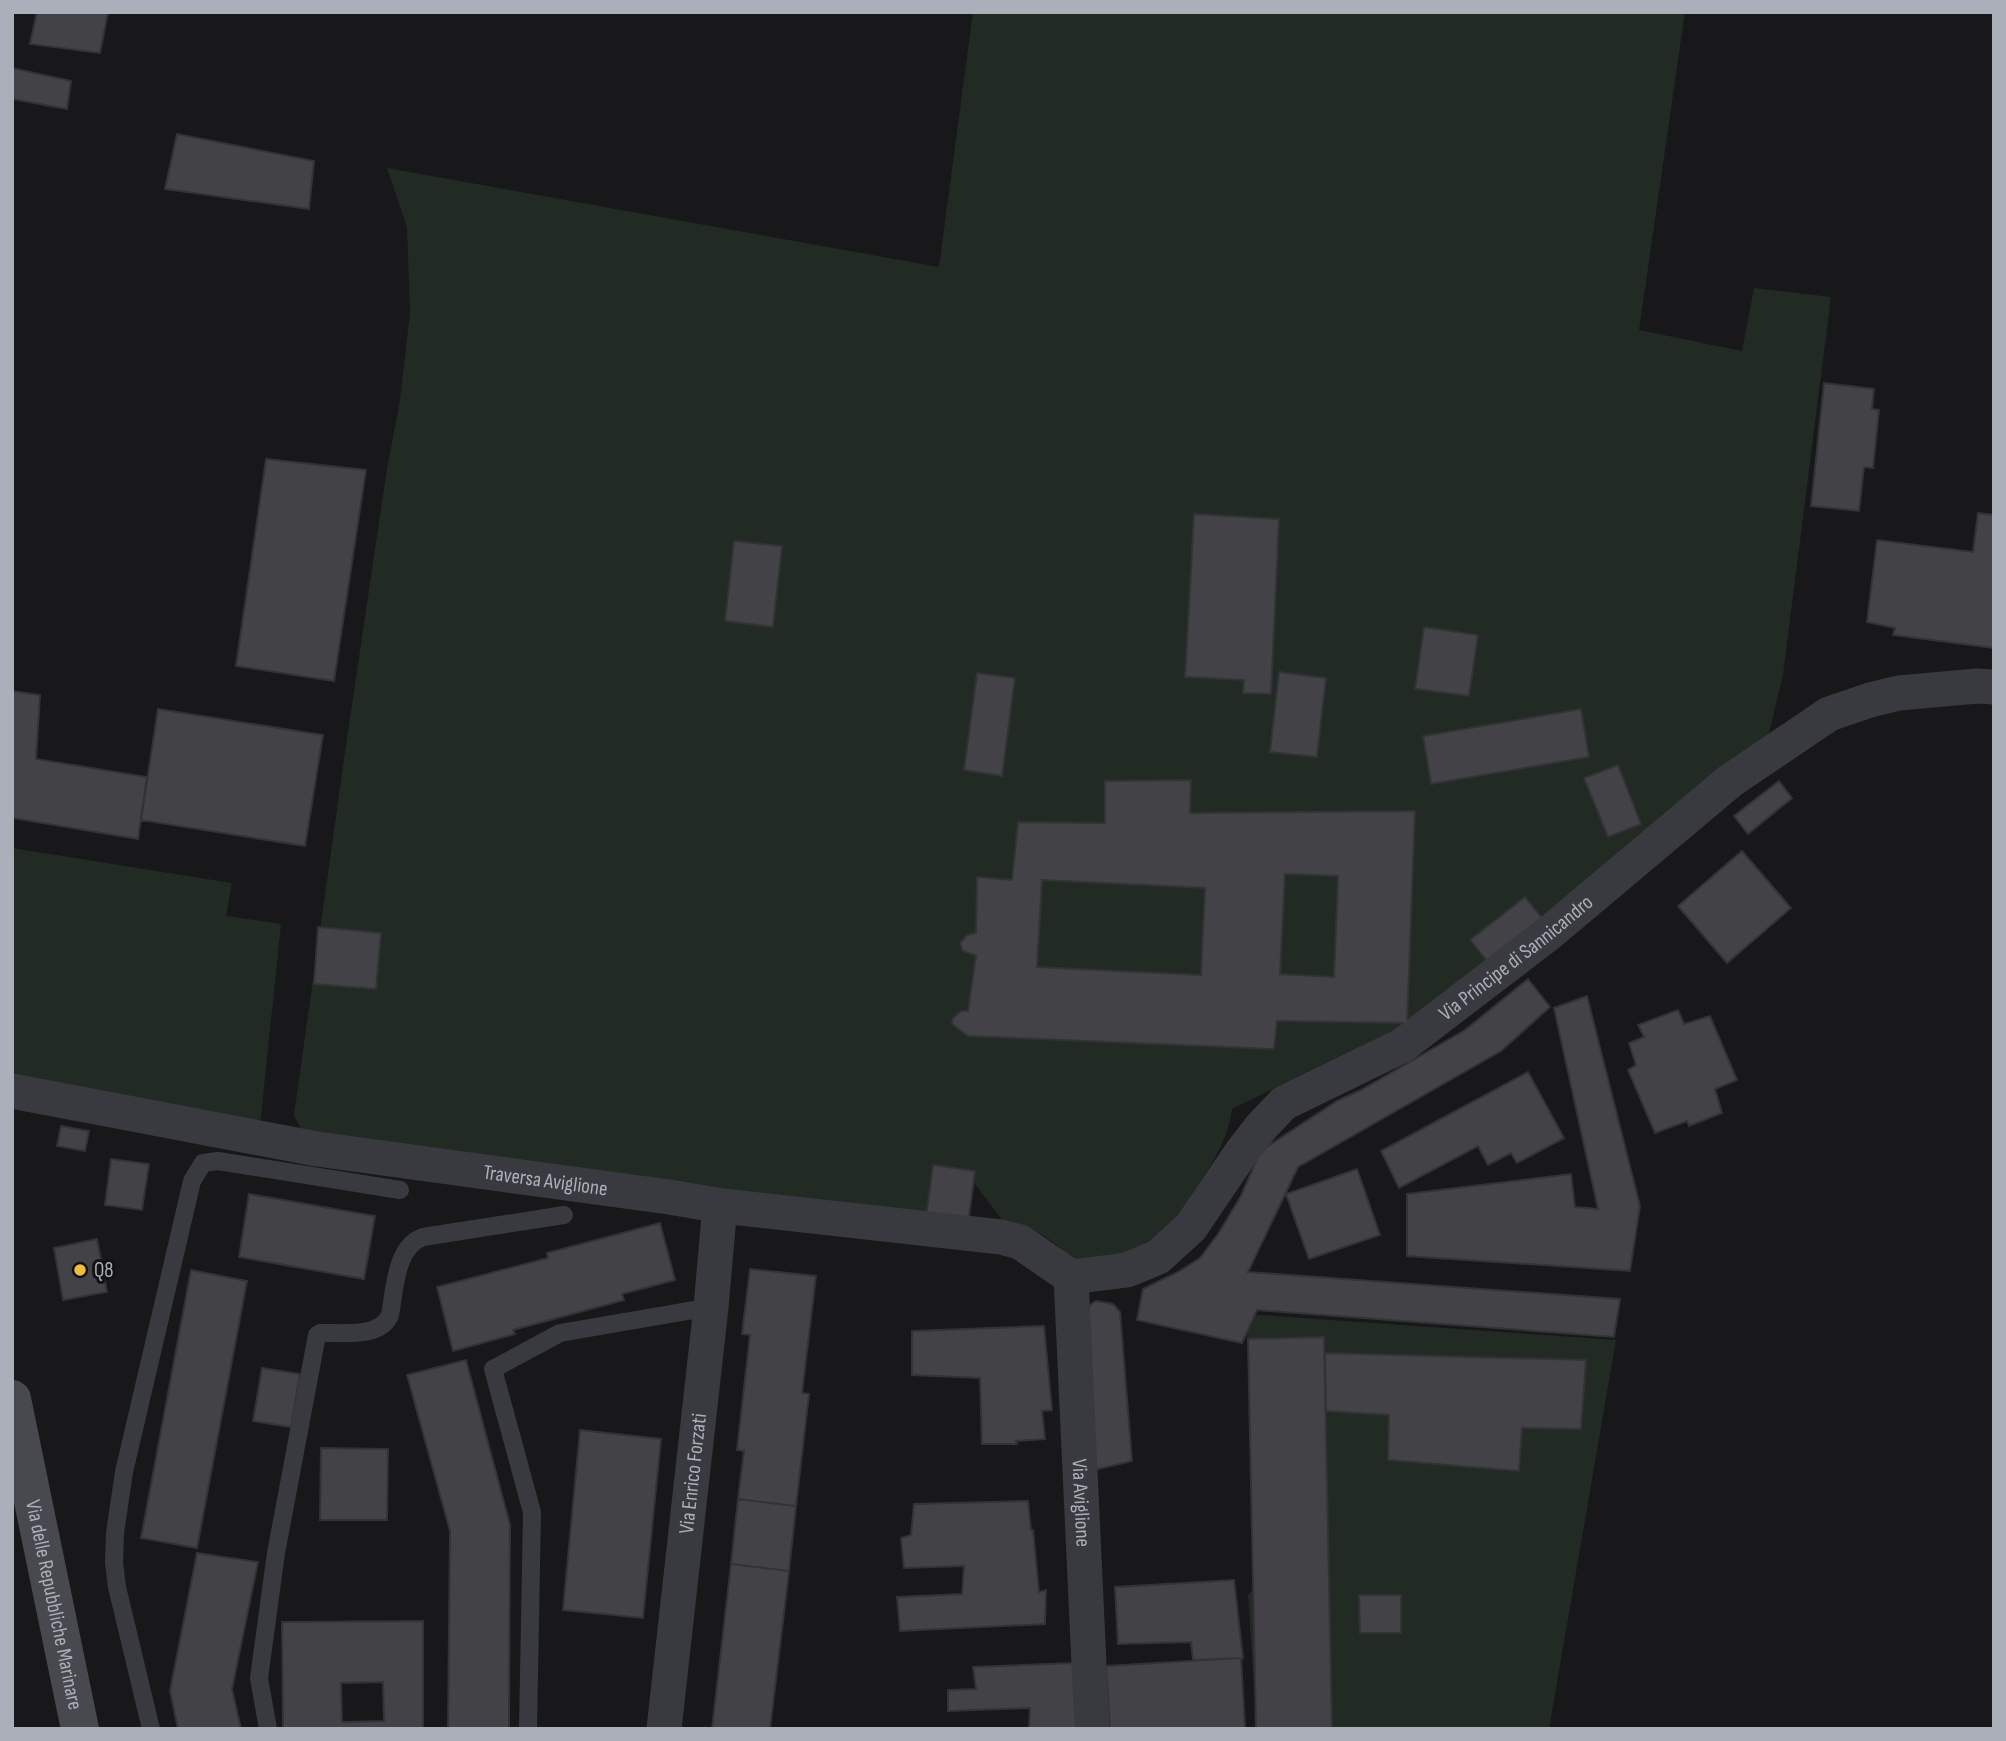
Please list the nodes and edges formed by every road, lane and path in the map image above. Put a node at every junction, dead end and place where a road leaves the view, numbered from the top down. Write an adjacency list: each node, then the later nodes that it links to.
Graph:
1 (1994, 687): 6 (street, Via Principe di Sannicandro)
2 (12, 1091): 6 (street, Traversa Aviglione)
3 (400, 1190): 10 (lane)
4 (564, 1215): 11 (lane)
5 (719, 1216): 7 (street, Via Enrico Forzati)
6 (1071, 1277): 14 (street, Via Aviglione)
7 (711, 1307): 12 (lane); 13 (street, Via Enrico Forzati)
8 (12, 1399): 9 (main road, Via delle Repubbliche Marinare)
9 (80, 1729)
10 (151, 1729)
11 (268, 1729)
12 (528, 1729)
13 (664, 1729)
14 (1091, 1729)

